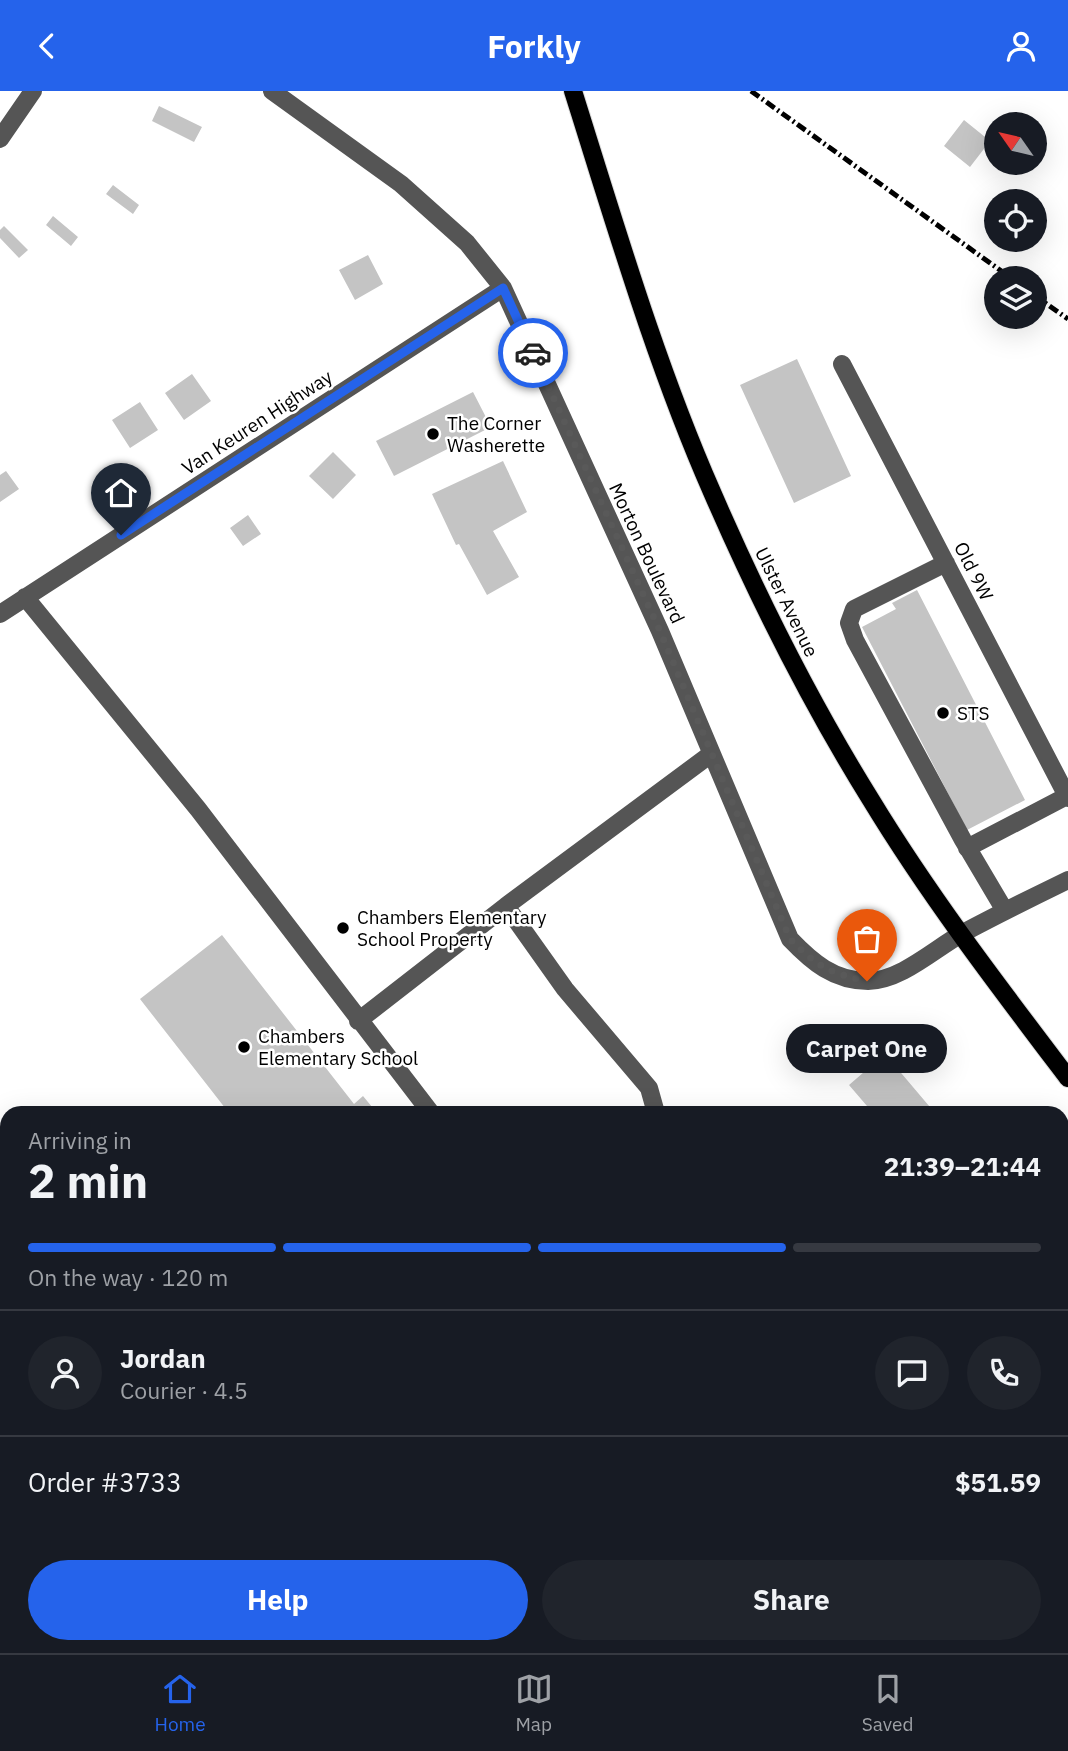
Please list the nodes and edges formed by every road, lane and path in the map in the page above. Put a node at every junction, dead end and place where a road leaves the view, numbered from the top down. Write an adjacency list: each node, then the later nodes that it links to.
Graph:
1 (33, 91): 4 (street)
2 (272, 91): 5 (street, Morton Boulevard)
3 (573, 91): 16 (main road, Ulster Avenue)
4 (0, 139)
5 (503, 288): 8 (street, Van Keuren Highway); 10 (street, Morton Boulevard)
6 (842, 364): 7 (street, Old 9W)
7 (946, 563): 11 (street, Old 9W); 12 (street)
8 (25, 597): 9 (street, Van Keuren Highway); 17 (street)
9 (0, 614)
10 (711, 754): 14 (street); 16 (street, Morton Boulevard)
11 (1068, 797): 12 (street)
12 (967, 848): 15 (street)
13 (1068, 880): 15 (street, Morton Boulevard)
14 (506, 906): 17 (street); 20 (street)
15 (1005, 911): 16 (street, Morton Boulevard)
16 (960, 935): 18 (main road, Ulster Avenue)
17 (358, 1021): 19 (street)
18 (1068, 1078)
19 (425, 1106)
20 (654, 1106)

